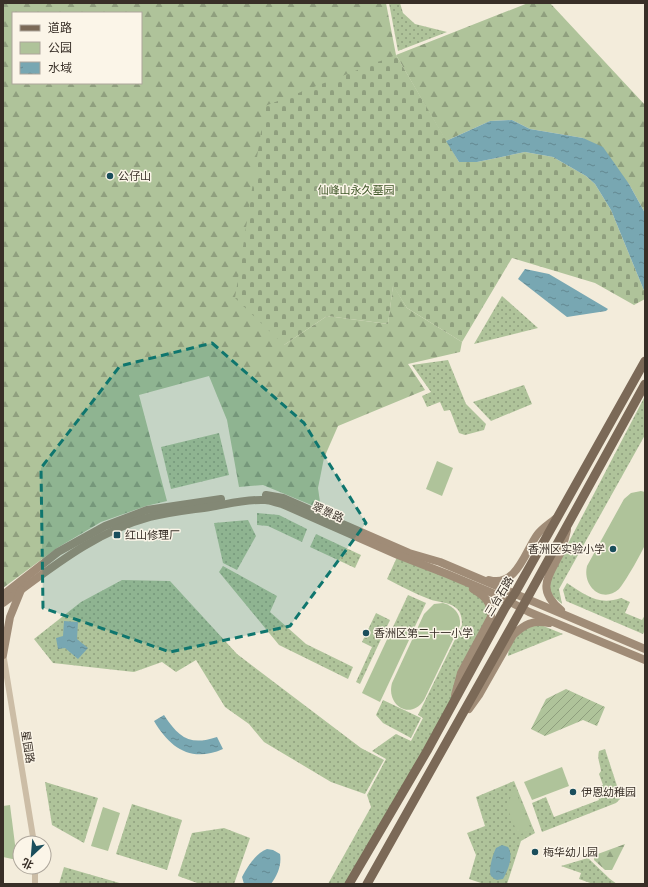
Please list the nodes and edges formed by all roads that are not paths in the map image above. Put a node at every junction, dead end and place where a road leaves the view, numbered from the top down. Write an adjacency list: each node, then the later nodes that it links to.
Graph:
1 (645, 361): 3 (main road, 三台石路)
2 (644, 386): 4 (main road)
3 (559, 515): 6 (main road); 8 (main road, 三台石路)
4 (570, 521): 10 (main road); 14 (main road)
5 (446, 574): 7 (main road, 翠景路); 11 (main road, 翠景路); 19 (main road)
6 (473, 576): 8 (main road, 翠景路); 9 (main road, 翠景路)
7 (21, 590): 12 (main road, 翠景路); 17 (main road)
8 (515, 594): 10 (main road, 翠景路); 11 (main road, 三台石路)
9 (3, 595)
10 (527, 599): 13 (main road); 14 (main road, 翠景路)
11 (508, 602): 13 (main road, 翠景路); 19 (main road, 三台石路)
12 (3, 603)
13 (522, 608): 15 (main road, 翠景路); 20 (main road)
14 (569, 617): 16 (main road, 翠景路)
15 (562, 625): 18 (main road, 翠景路); 20 (main road)
16 (645, 649)
17 (3, 654): 21 (street, 星园路)
18 (645, 660)
19 (452, 704): 22 (main road, 三台石路)
20 (456, 725): 23 (main road)
21 (33, 835)
22 (349, 884)
23 (367, 884)

